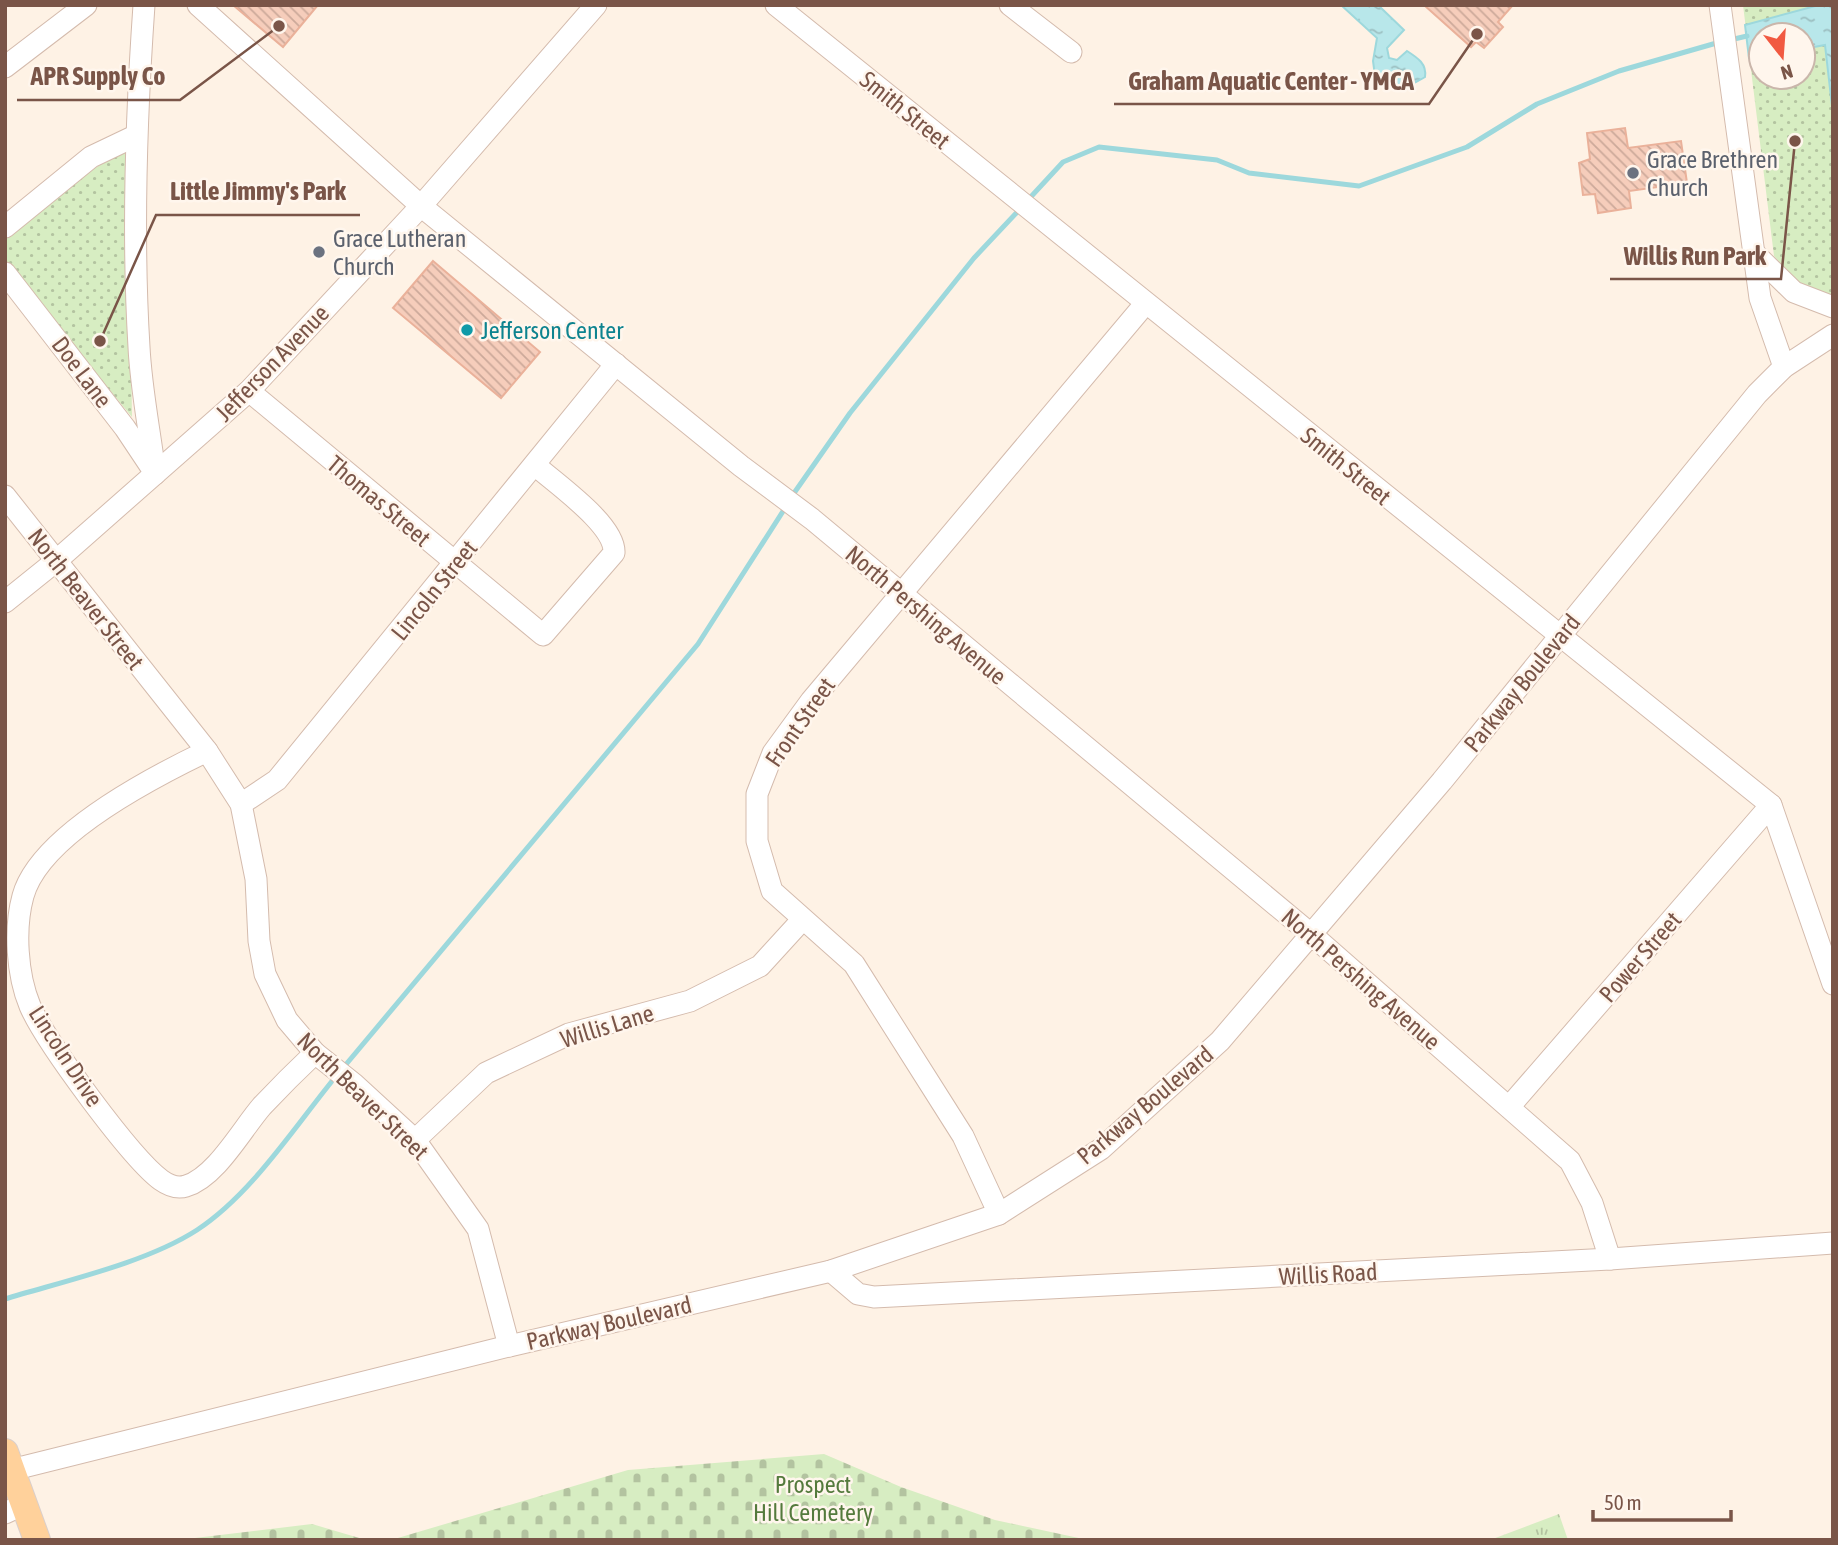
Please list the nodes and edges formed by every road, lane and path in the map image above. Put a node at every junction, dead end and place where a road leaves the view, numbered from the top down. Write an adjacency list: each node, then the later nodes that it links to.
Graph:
1 (86, 5): 9 (street)
2 (144, 5): 10 (street)
3 (198, 5): 11 (street, North Pershing Avenue)
4 (596, 5): 11 (street, Jefferson Avenue)
5 (776, 5): 15 (street, Smith Street)
6 (1010, 5): 8 (street)
7 (1721, 11): 13 (street)
8 (1071, 52)
9 (5, 67)
10 (135, 136): 12 (street); 22 (street)
11 (421, 206): 18 (street, North Pershing Avenue); 20 (street, Jefferson Avenue)
12 (5, 227)
13 (1753, 252): 16 (street); 19 (street)
14 (5, 273): 22 (street, Doe Lane)
15 (1145, 304): 26 (street, Front Street); 28 (street, Smith Street)
16 (1833, 307)
17 (1833, 335): 19 (street, Parkway Boulevard)
18 (616, 364): 21 (street, Lincoln Street); 26 (street, North Pershing Avenue)
19 (1784, 367): 28 (street, Parkway Boulevard)
20 (249, 391): 22 (street, Jefferson Avenue); 25 (street, Thomas Street)
21 (535, 465): 25 (street, Lincoln Street); 25 (street, Thomas Street)
22 (155, 474): 24 (street, Jefferson Avenue)
23 (5, 496): 24 (street, North Beaver Street)
24 (56, 561): 27 (street, Jefferson Avenue); 29 (street, North Beaver Street)
25 (455, 565): 30 (street, Lincoln Street)
26 (901, 595): 32 (street, Front Street); 33 (street, North Pershing Avenue)
27 (5, 601)
28 (1559, 637): 31 (street, Smith Street); 33 (street, Parkway Boulevard)
29 (207, 751): 30 (street, North Beaver Street); 35 (street, Lincoln Drive)
30 (241, 804): 35 (street, North Beaver Street)
31 (1771, 805): 34 (street); 36 (street, Power Street)
32 (802, 920): 37 (street, Willis Lane); 38 (street, Front Street)
33 (1312, 935): 36 (street, North Pershing Avenue); 38 (street, Parkway Boulevard)
34 (1833, 984)
35 (314, 1053): 37 (street, North Beaver Street)
36 (1509, 1107): 40 (street, North Pershing Avenue)
37 (415, 1140): 42 (street, North Beaver Street)
38 (999, 1214): 41 (street, Parkway Boulevard)
39 (1833, 1244): 40 (street, Willis Road)
40 (1610, 1259): 41 (street, Willis Road)
41 (831, 1271): 42 (street, Parkway Boulevard)
42 (509, 1346): 43 (street, Parkway Boulevard)
43 (8, 1461): 44 (main road)
44 (14, 1509): 45 (main road)
45 (37, 1540)

